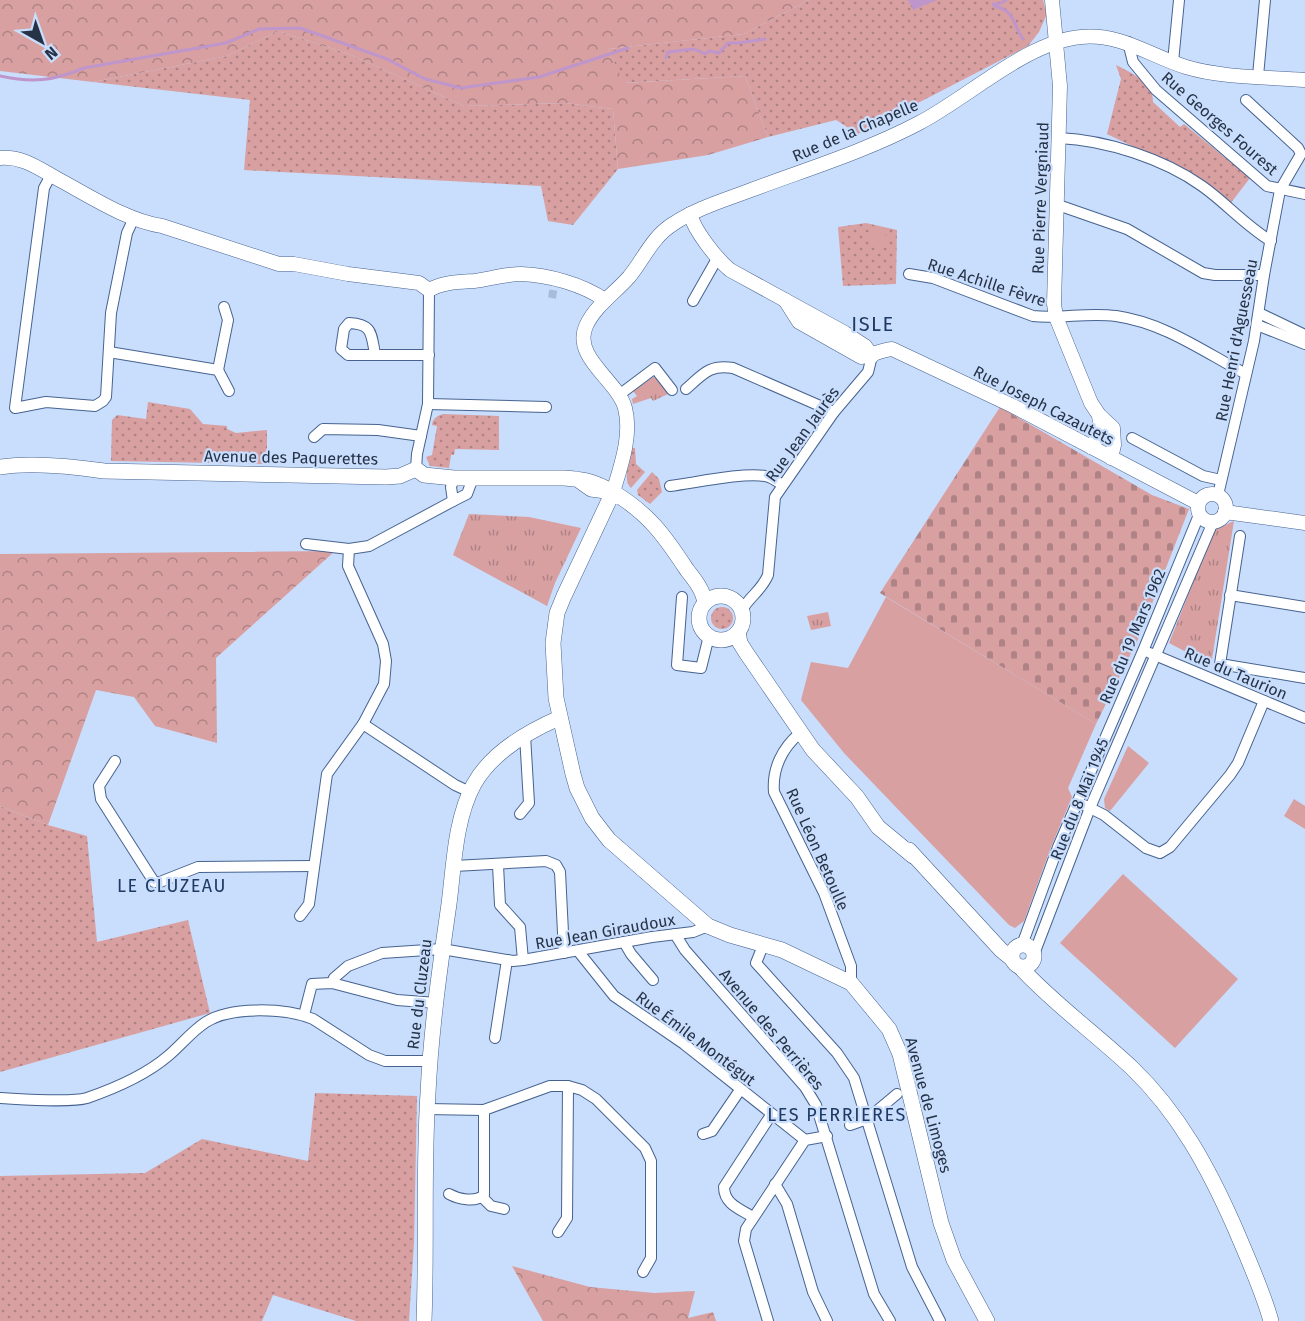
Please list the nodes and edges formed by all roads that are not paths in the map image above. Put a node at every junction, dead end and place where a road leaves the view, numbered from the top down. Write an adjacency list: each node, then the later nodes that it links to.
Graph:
1 (1052, 0): 4 (street, Rue Pierre Vergniaud)
2 (1179, 0): 6 (street)
3 (1265, 0): 7 (street)
4 (1056, 41): 5 (street, Rue de la Chapelle); 10 (street, Rue Pierre Vergniaud); 16 (street, Rue de la Chapelle)
5 (1128, 42): 6 (street, Rue de la Chapelle); 13 (street, Rue Georges Fourest)
6 (1173, 62): 7 (street, Rue de la Chapelle)
7 (1258, 76): 8 (street, Rue de la Chapelle)
8 (1305, 80)
9 (1246, 100): 13 (street, Rue Henri d'Aguesseau)
10 (1059, 138): 15 (street, Rue Pierre Vergniaud); 18 (street)
11 (0, 158): 12 (street)
12 (51, 176): 17 (street); 30 (street)
13 (1280, 190): 14 (street); 18 (street, Rue Henri d'Aguesseau)
14 (1305, 194)
15 (1058, 205): 21 (street); 26 (street, Rue Pierre Vergniaud)
16 (690, 214): 19 (street, Rue Joseph Cazautets); 23 (street, Rue de la Chapelle)
17 (134, 218): 22 (street); 30 (street)
18 (1271, 241): 21 (street, Rue Henri d'Aguesseau)
19 (718, 257): 24 (street); 33 (street, Rue Joseph Cazautets)
20 (909, 273): 26 (street, Rue Achille Fèvre)
21 (1264, 276): 27 (street, Rue Henri d'Aguesseau)
22 (429, 290): 23 (street); 32 (street)
23 (605, 300): 39 (street, Rue de la Chapelle)
24 (693, 301)
25 (224, 307): 34 (street)
26 (1056, 317): 35 (street, Rue Achille Fèvre); 43 (street, Rue Pierre Vergniaud)
27 (1258, 319): 28 (street); 29 (street); 35 (street, Rue Henri d'Aguesseau)
28 (1305, 335)
29 (1305, 344)
30 (110, 352): 34 (street)
31 (375, 354): 32 (street)
32 (429, 355): 40 (street)
33 (872, 356): 42 (street, Rue Jean Jaurès); 47 (street, Rue Joseph Cazautets)
34 (218, 370): 38 (street)
35 (1246, 374): 53 (street, Rue Henri d'Aguesseau)
36 (686, 389): 42 (street)
37 (672, 390): 39 (street)
38 (229, 391)
39 (619, 395): 56 (street)
40 (428, 404): 41 (street); 44 (street)
41 (546, 407)
42 (834, 412): 54 (street, Rue Jean Jaurès)
43 (1100, 415): 47 (street); 48 (street)
44 (421, 436): 45 (street); 50 (street)
45 (314, 437)
46 (1132, 438): 53 (street)
47 (1091, 447): 48 (street, Rue Joseph Cazautets)
48 (1111, 458): 59 (street, Rue Joseph Cazautets)
49 (0, 467): 50 (main road, Avenue des Paquerettes)
50 (416, 470): 51 (main road, Avenue des Paquerettes)
51 (454, 478): 52 (main road, Avenue des Paquerettes); 58 (street)
52 (473, 478): 56 (main road, Avenue des Paquerettes); 58 (street)
53 (1221, 480): 57 (street, Rue Henri d'Aguesseau)
54 (782, 485): 55 (street); 69 (street, Rue Jean Jaurès)
55 (670, 486)
56 (613, 492): 67 (main road, Avenue des Paquerettes); 77 (main road, Avenue de Limoges)
57 (1218, 495): 59 (street); 60 (street)
58 (453, 501): 65 (street)
59 (1199, 509): 61 (street); 73 (street, Rue du 19 Mars 1962)
60 (1225, 512): 61 (street); 62 (street)
61 (1213, 522): 74 (street, Rue du 8 Mai 1945)
62 (1305, 524)
63 (1240, 536): 66 (street)
64 (306, 544): 65 (street)
65 (350, 549): 79 (street)
66 (1230, 595): 70 (street); 75 (street)
67 (707, 596): 69 (main road); 71 (main road)
68 (682, 597): 71 (street)
69 (742, 604): 72 (main road)
70 (1305, 607)
71 (709, 636): 72 (main road)
72 (736, 638): 80 (main road)
73 (1143, 651): 74 (street); 84 (street, Rue du 19 Mars 1962)
74 (1156, 656): 76 (street, Rue du Taurion); 85 (street, Rue du 8 Mai 1945)
75 (1305, 678)
76 (1264, 701): 78 (street, Rue du Taurion); 85 (street)
77 (559, 718): 81 (main road, Rue du Cluzeau); 91 (main road, Avenue de Limoges)
78 (1305, 718)
79 (363, 724): 83 (street); 88 (street)
80 (800, 733): 98 (main road); 102 (street, Rue Léon Betoulle)
81 (525, 735): 83 (main road, Rue du Cluzeau); 86 (street)
82 (115, 761): 88 (street)
83 (470, 792): 89 (main road, Rue du Cluzeau)
84 (1078, 802): 85 (street); 98 (street, Rue du 19 Mars 1962)
85 (1090, 808): 98 (street, Rue du 8 Mai 1945)
86 (520, 814)
87 (498, 865): 89 (street); 97 (street); 100 (street)
88 (314, 866): 90 (street)
89 (454, 866): 95 (main road, Rue du Cluzeau)
90 (300, 916)
91 (708, 926): 92 (street, Rue Jean Giraudoux); 94 (main road, Avenue de Limoges)
92 (675, 934): 93 (street, Rue Jean Giraudoux); 118 (street, Avenue des Perrières)
93 (624, 942): 96 (street, Rue Jean Giraudoux); 101 (street)
94 (764, 943): 102 (main road, Avenue de Limoges); 115 (street)
95 (442, 949): 99 (street, Rue Jean Giraudoux); 103 (street, Rue Jean Giraudoux); 104 (main road, Rue du Cluzeau)
96 (578, 951): 97 (street, Rue Jean Giraudoux); 109 (street, Rue Émile Montégut)
97 (564, 953): 100 (street, Rue Jean Giraudoux)
98 (1023, 956): 133 (main road)
99 (507, 960): 100 (street, Rue Jean Giraudoux); 106 (street)
100 (523, 960)
101 (653, 980)
102 (851, 982): 132 (main road, Avenue de Limoges)
103 (332, 983): 104 (street); 105 (street, Rue Jean Giraudoux)
104 (436, 1003): 107 (main road, Rue du Cluzeau)
105 (304, 1015): 107 (street); 111 (street)
106 (495, 1038)
107 (430, 1061): 112 (main road, Rue du Cluzeau)
108 (568, 1086): 113 (street); 125 (street); 126 (street)
109 (740, 1090): 114 (street, Rue Émile Montégut); 117 (street)
110 (897, 1094): 115 (street)
111 (0, 1098)
112 (427, 1109): 113 (street); 127 (main road, Rue du Cluzeau)
113 (484, 1110): 122 (street)
114 (771, 1115): 119 (street, Rue Émile Montégut); 124 (street)
115 (867, 1119): 116 (street); 131 (street)
116 (850, 1125)
117 (703, 1134)
118 (827, 1136): 119 (street); 130 (street, Avenue des Perrières)
119 (805, 1140): 120 (street)
120 (775, 1184): 124 (street); 129 (street)
121 (449, 1194): 122 (street)
122 (482, 1197): 123 (street)
123 (504, 1209)
124 (753, 1217): 128 (street)
125 (558, 1232)
126 (643, 1272)
127 (424, 1321)
128 (768, 1321)
129 (827, 1321)
130 (890, 1321)
131 (940, 1321)
132 (987, 1321)
133 (1271, 1321)

